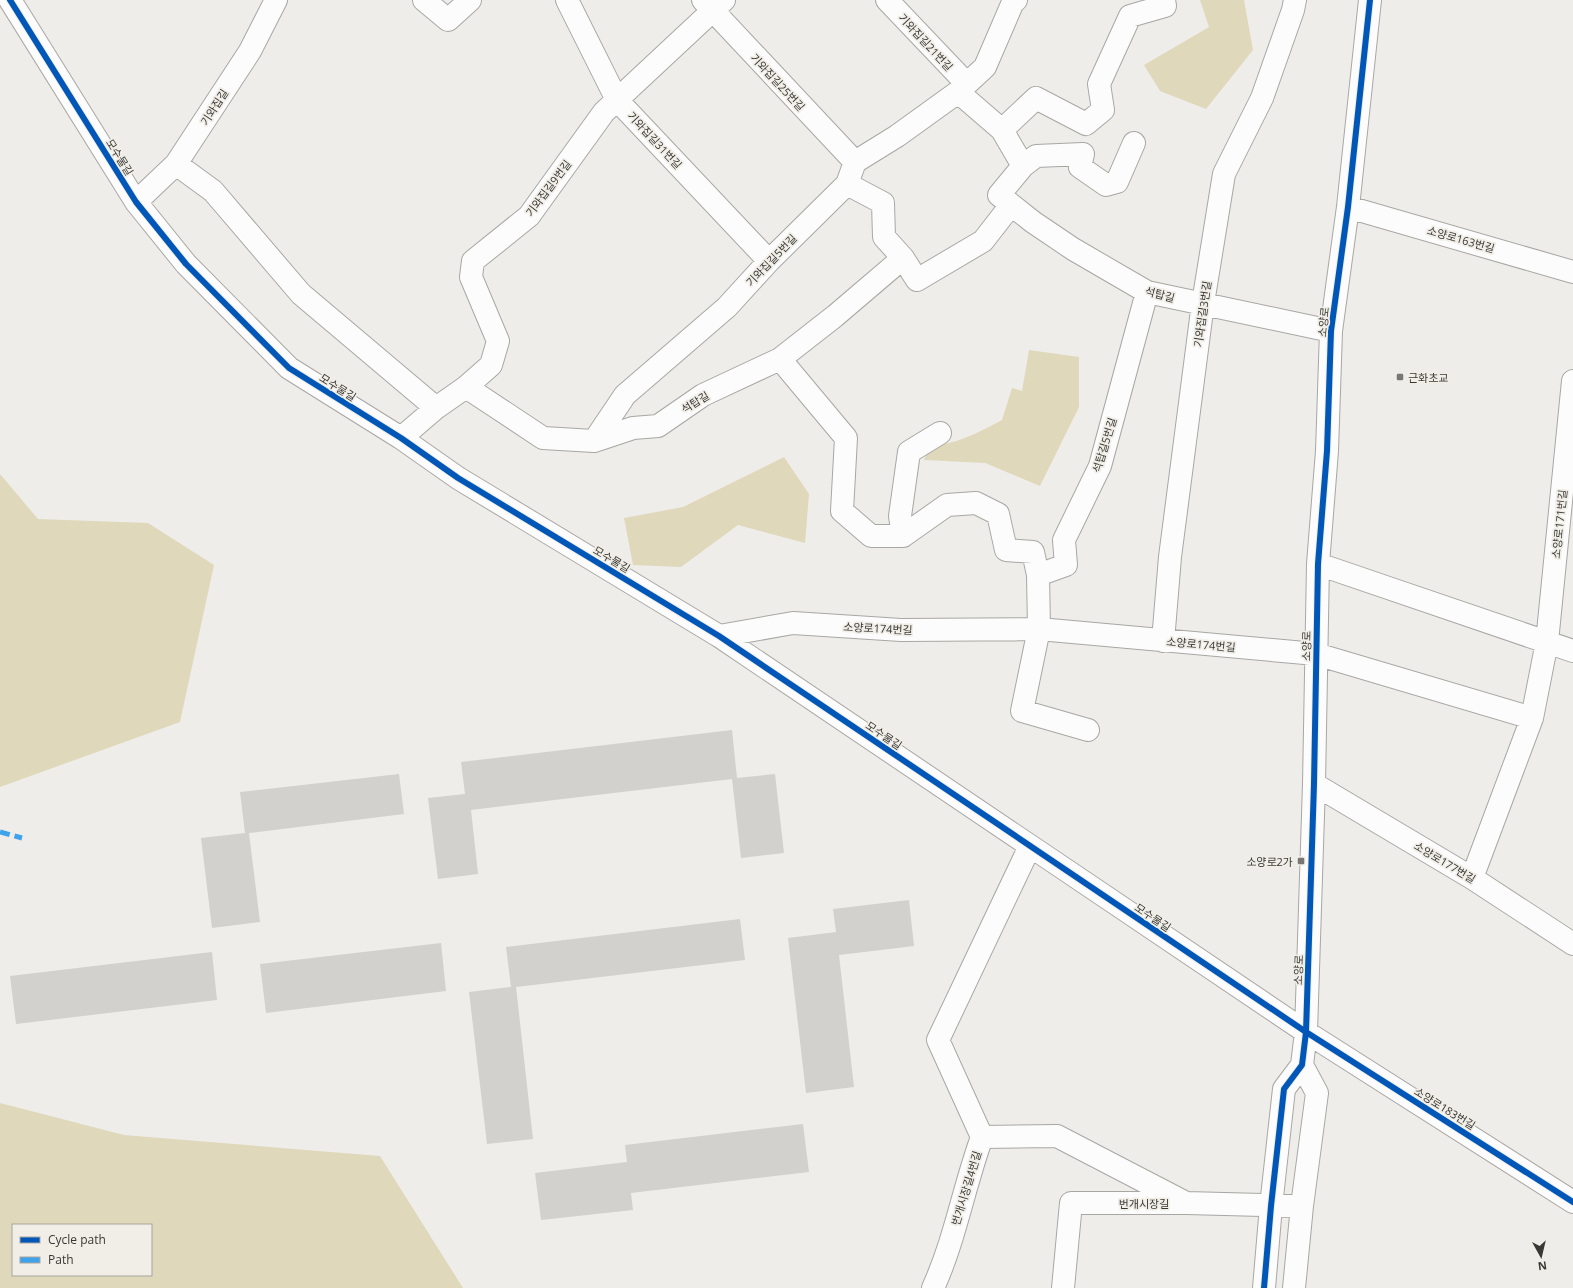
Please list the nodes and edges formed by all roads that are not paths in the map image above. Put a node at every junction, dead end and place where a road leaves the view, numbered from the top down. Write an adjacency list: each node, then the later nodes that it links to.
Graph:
1 (10, 0): 20 (street, 모수물길)
2 (276, 0): 17 (street, 기와집길)
3 (424, 0): 4 (street)
4 (470, 0)
5 (568, 0): 13 (street, 기와집길31번길)
6 (887, 0): 12 (street, 기와집길21번길)
7 (1016, 0): 12 (street)
8 (1164, 0): 14 (street)
9 (1295, 0): 27 (street, 기와집길3번길)
10 (1370, 0): 22 (street, 소양로)
11 (713, 3): 13 (street, 기와집길9번길); 16 (street, 기와집길25번길)
12 (962, 88): 14 (street); 16 (street)
13 (617, 100): 24 (street, 기와집길31번길); 31 (street, 기와집길9번길)
14 (1002, 130): 18 (street)
15 (1134, 143): 18 (street, 석탑길)
16 (855, 162): 19 (street, 기와집길5번길)
17 (176, 164): 20 (street, 기와집길); 32 (street)
18 (1023, 166): 21 (street, 석탑길)
19 (847, 184): 23 (street); 24 (street, 기와집길5번길)
20 (136, 202): 34 (street, 모수물길)
21 (1011, 205): 23 (street); 26 (street, 석탑길)
22 (1348, 207): 25 (street, 소양로163번길); 28 (street, 소양로)
23 (903, 258): 29 (street, 석탑길)
24 (769, 261): 35 (street, 기와집길5번길)
25 (1573, 272)
26 (1147, 292): 27 (street, 석탑길); 38 (street, 석탑길5번길)
27 (1203, 304): 28 (street, 석탑길); 41 (street, 기와집길3번길)
28 (1331, 330): 37 (street, 소양로)
29 (780, 360): 35 (street, 석탑길); 36 (street)
30 (1573, 381): 42 (street, 소양로171번길)
31 (466, 387): 32 (street, 기와집길9번길); 35 (street, 석탑길)
32 (436, 408): 34 (street, 기와집길9번길)
33 (940, 433): 36 (street)
34 (401, 438): 40 (street, 모수물길)
35 (594, 441)
36 (903, 536): 38 (street)
37 (1318, 564): 42 (street); 44 (street, 소양로)
38 (1038, 575): 39 (street)
39 (1039, 629): 40 (street, 소양로174번길); 41 (street, 소양로174번길); 46 (street)
40 (719, 636): 48 (street, 모수물길)
41 (1163, 641): 44 (street, 소양로174번길)
42 (1547, 642): 43 (street); 45 (street, 소양로171번길)
43 (1573, 651)
44 (1316, 654): 45 (street, 소양로174번길); 47 (street, 소양로)
45 (1532, 718): 49 (street, 소양로171번길)
46 (1088, 730)
47 (1314, 784): 49 (street, 소양로177번길); 51 (street, 소양로)
48 (1030, 846): 51 (street, 모수물길); 53 (street)
49 (1472, 878): 50 (street, 소양로177번길)
50 (1573, 944)
51 (1306, 1032): 52 (street, 소양로); 54 (street, 소양로183번길)
52 (1302, 1065): 56 (street, 소양로); 57 (street)
53 (982, 1137): 55 (street, 번개시장길4번길); 58 (street, 번개시장길4번길)
54 (1573, 1202)
55 (1186, 1203): 56 (street, 번개시장길); 59 (street, 번개시장길)
56 (1271, 1206): 57 (street, 번개시장길); 60 (street, 소양로)
57 (1302, 1206): 61 (street)
58 (933, 1288)
59 (1062, 1288)
60 (1264, 1288)
61 (1294, 1288)

